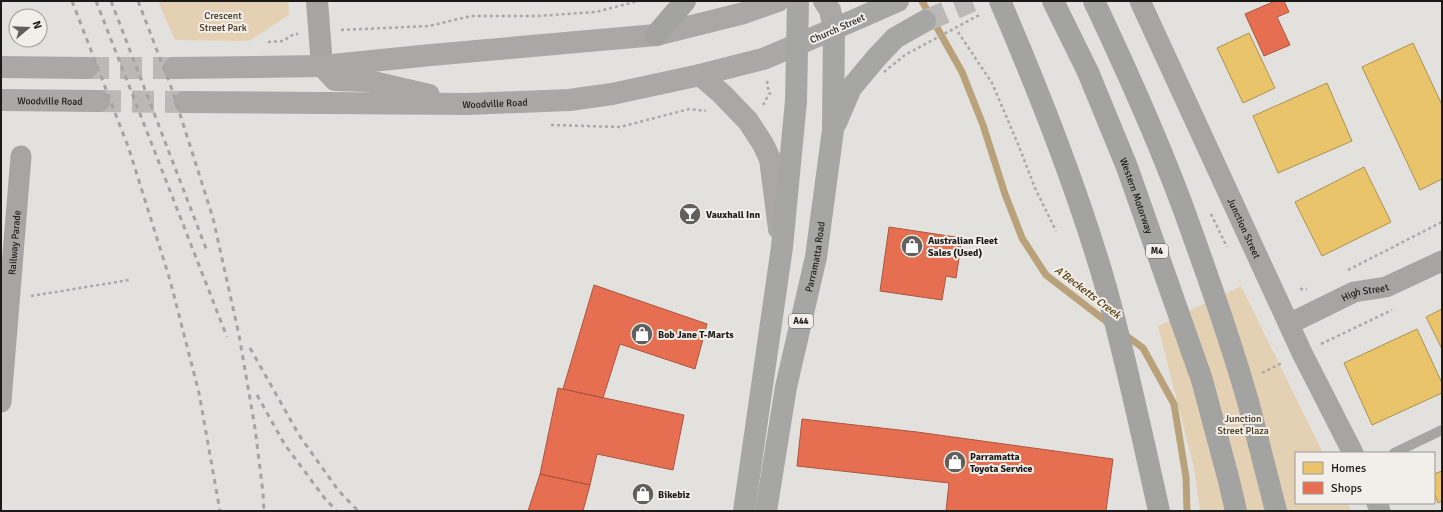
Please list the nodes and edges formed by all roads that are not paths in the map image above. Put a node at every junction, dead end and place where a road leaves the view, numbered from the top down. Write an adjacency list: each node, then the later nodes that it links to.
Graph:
1 (317, 1): 15 (street)
2 (685, 1): 13 (highway)
3 (778, 1): 13 (main road)
4 (798, 1): 14 (highway)
5 (824, 1): 12 (main road, Parramatta Road / A44)
6 (898, 1): 12 (highway, Church Street)
7 (1053, 1): 38 (highway, Western Motorway / M4, bridge)
8 (1094, 1): 39 (highway, bridge)
9 (1140, 1): 29 (street, Junction Street)
10 (993, 6): 37 (highway, bridge)
11 (925, 21): 24 (highway, A44)
12 (834, 29): 14 (main road, Church Street); 24 (highway, Parramatta Road / A44)
13 (656, 35): 15 (main road)
14 (797, 45): 19 (main road, Woodville Road); 27 (highway)
15 (322, 66): 18 (main road); 23 (main road)
16 (1, 67): 17 (main road)
17 (87, 68)
18 (174, 68)
19 (700, 75): 23 (main road, Woodville Road); 27 (main road)
20 (1, 100): 21 (main road, Woodville Road)
21 (99, 101)
22 (185, 102): 23 (main road, Woodville Road)
23 (468, 104)
24 (833, 130): 36 (highway, Parramatta Road / A44)
25 (21, 156): 26 (street, Railway Parade)
26 (8, 240): 30 (street, Railway Parade)
27 (782, 247): 35 (highway)
28 (1442, 261): 29 (street, High Street)
29 (1288, 324): 33 (street, Junction Street)
30 (3, 356): 31 (street, Railway Parade)
31 (1, 402)
32 (1442, 430): 34 (lane)
33 (1352, 452)
34 (1396, 452)
35 (744, 511)
36 (766, 511)
37 (1159, 511)
38 (1236, 511)
39 (1276, 511)

